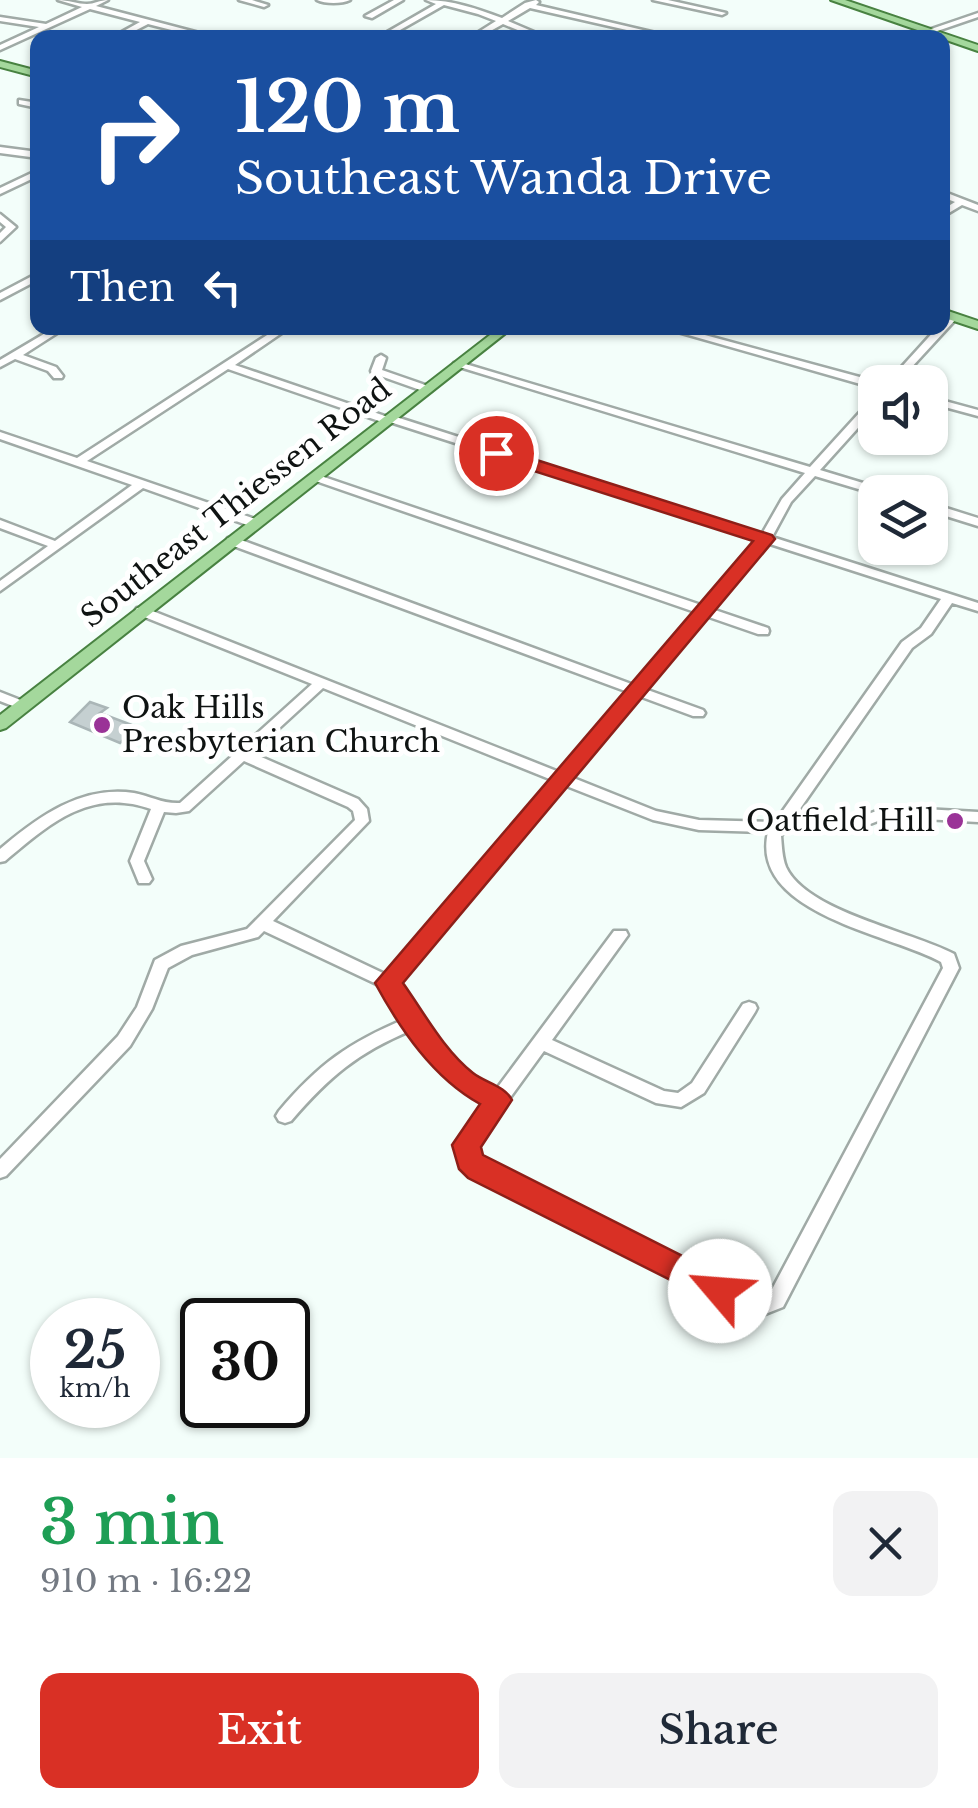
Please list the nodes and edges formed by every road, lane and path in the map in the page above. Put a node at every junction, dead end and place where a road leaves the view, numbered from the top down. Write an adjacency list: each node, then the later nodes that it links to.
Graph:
1 (62, 0): 14 (street)
2 (104, 0): 14 (street)
3 (243, 0): 12 (street)
4 (320, 0): 5 (street)
5 (346, 0)
6 (399, 0): 17 (street)
7 (430, 0): 11 (street)
8 (540, 0): 13 (street)
9 (657, 0): 15 (street)
10 (836, 0): 29 (main road)
11 (443, 3): 19 (street); 25 (street)
12 (264, 5)
13 (528, 5): 19 (street); 28 (street)
14 (89, 7): 20 (street); 21 (street)
15 (722, 13)
16 (978, 15): 29 (street)
17 (369, 16)
18 (0, 19): 21 (street)
19 (502, 20): 26 (street); 27 (street)
20 (146, 22): 23 (street); 24 (street)
21 (46, 26): 22 (street)
22 (38, 30)
23 (130, 30)
24 (175, 30)
25 (394, 30)
26 (485, 30)
27 (526, 30)
28 (639, 30)
29 (930, 30)
30 (30, 34): 33 (street)
31 (950, 37): 32 (main road)
32 (978, 46)
33 (0, 48)
34 (0, 64): 35 (main road)
35 (30, 72)
36 (22, 102): 37 (street)
37 (30, 104)
38 (0, 150): 39 (street)
39 (30, 153)
40 (30, 176): 41 (street)
41 (0, 191)
42 (950, 197): 43 (street)
43 (961, 202): 44 (street); 45 (street)
44 (978, 208)
45 (950, 209)
46 (0, 217): 47 (street)
47 (0, 238)
48 (30, 280): 49 (street)
49 (0, 297)
50 (950, 316): 51 (main road)
51 (978, 325)
52 (48, 335): 57 (street)
53 (273, 335): 60 (street)
54 (497, 335): 61 (main road, Southeast Thiessen Road)
55 (694, 335): 64 (street)
56 (931, 335): 62 (street)
57 (14, 355): 59 (street); 63 (street)
58 (381, 358): 65 (street)
59 (0, 364)
60 (226, 365): 68 (street); 71 (street)
61 (458, 365): 65 (main road, Southeast Thiessen Road); 72 (street)
62 (907, 365)
63 (58, 376)
64 (858, 380)
65 (427, 389): 68 (main road, Southeast Thiessen Road)
66 (948, 405): 67 (street)
67 (978, 414)
68 (388, 419): 73 (main road, Southeast Thiessen Road); 80 (street)
69 (858, 421): 72 (street)
70 (0, 434): 71 (street)
71 (79, 462): 74 (street)
72 (813, 471): 75 (street); 80 (street)
73 (314, 477): 77 (main road, Southeast Thiessen Road); 87 (street)
74 (141, 484): 77 (street); 82 (street)
75 (858, 485)
76 (948, 513): 78 (street)
77 (254, 522): 81 (main road, Southeast Thiessen Road)
78 (978, 522)
79 (0, 524): 82 (street)
80 (765, 539): 84 (street); 87 (street)
81 (232, 540): 86 (main road, Southeast Thiessen Road); 90 (street)
82 (55, 546): 83 (street)
83 (0, 587)
84 (948, 598): 85 (street); 100 (street)
85 (978, 606)
86 (140, 611): 89 (street); 92 (main road, Southeast Thiessen Road)
87 (704, 611): 88 (street); 90 (street)
88 (763, 632)
89 (321, 683): 95 (street); 96 (street)
90 (637, 692): 93 (street); 96 (street)
91 (0, 696): 92 (street)
92 (23, 706): 94 (main road, Southeast Thiessen Road)
93 (698, 713)
94 (0, 724)
95 (243, 755): 97 (street); 103 (street)
96 (560, 779): 100 (street); 105 (street)
97 (158, 809): 101 (street); 102 (street)
98 (978, 817): 99 (street)
99 (860, 823)
100 (776, 827): 109 (street)
101 (0, 857)
102 (144, 880)
103 (264, 924): 105 (street); 111 (street)
104 (620, 936): 108 (street)
105 (388, 983): 107 (street)
106 (749, 1008): 108 (street)
107 (415, 1022): 109 (street); 110 (street)
108 (541, 1042): 109 (street)
109 (498, 1100)
110 (285, 1116)
111 (0, 1171)

